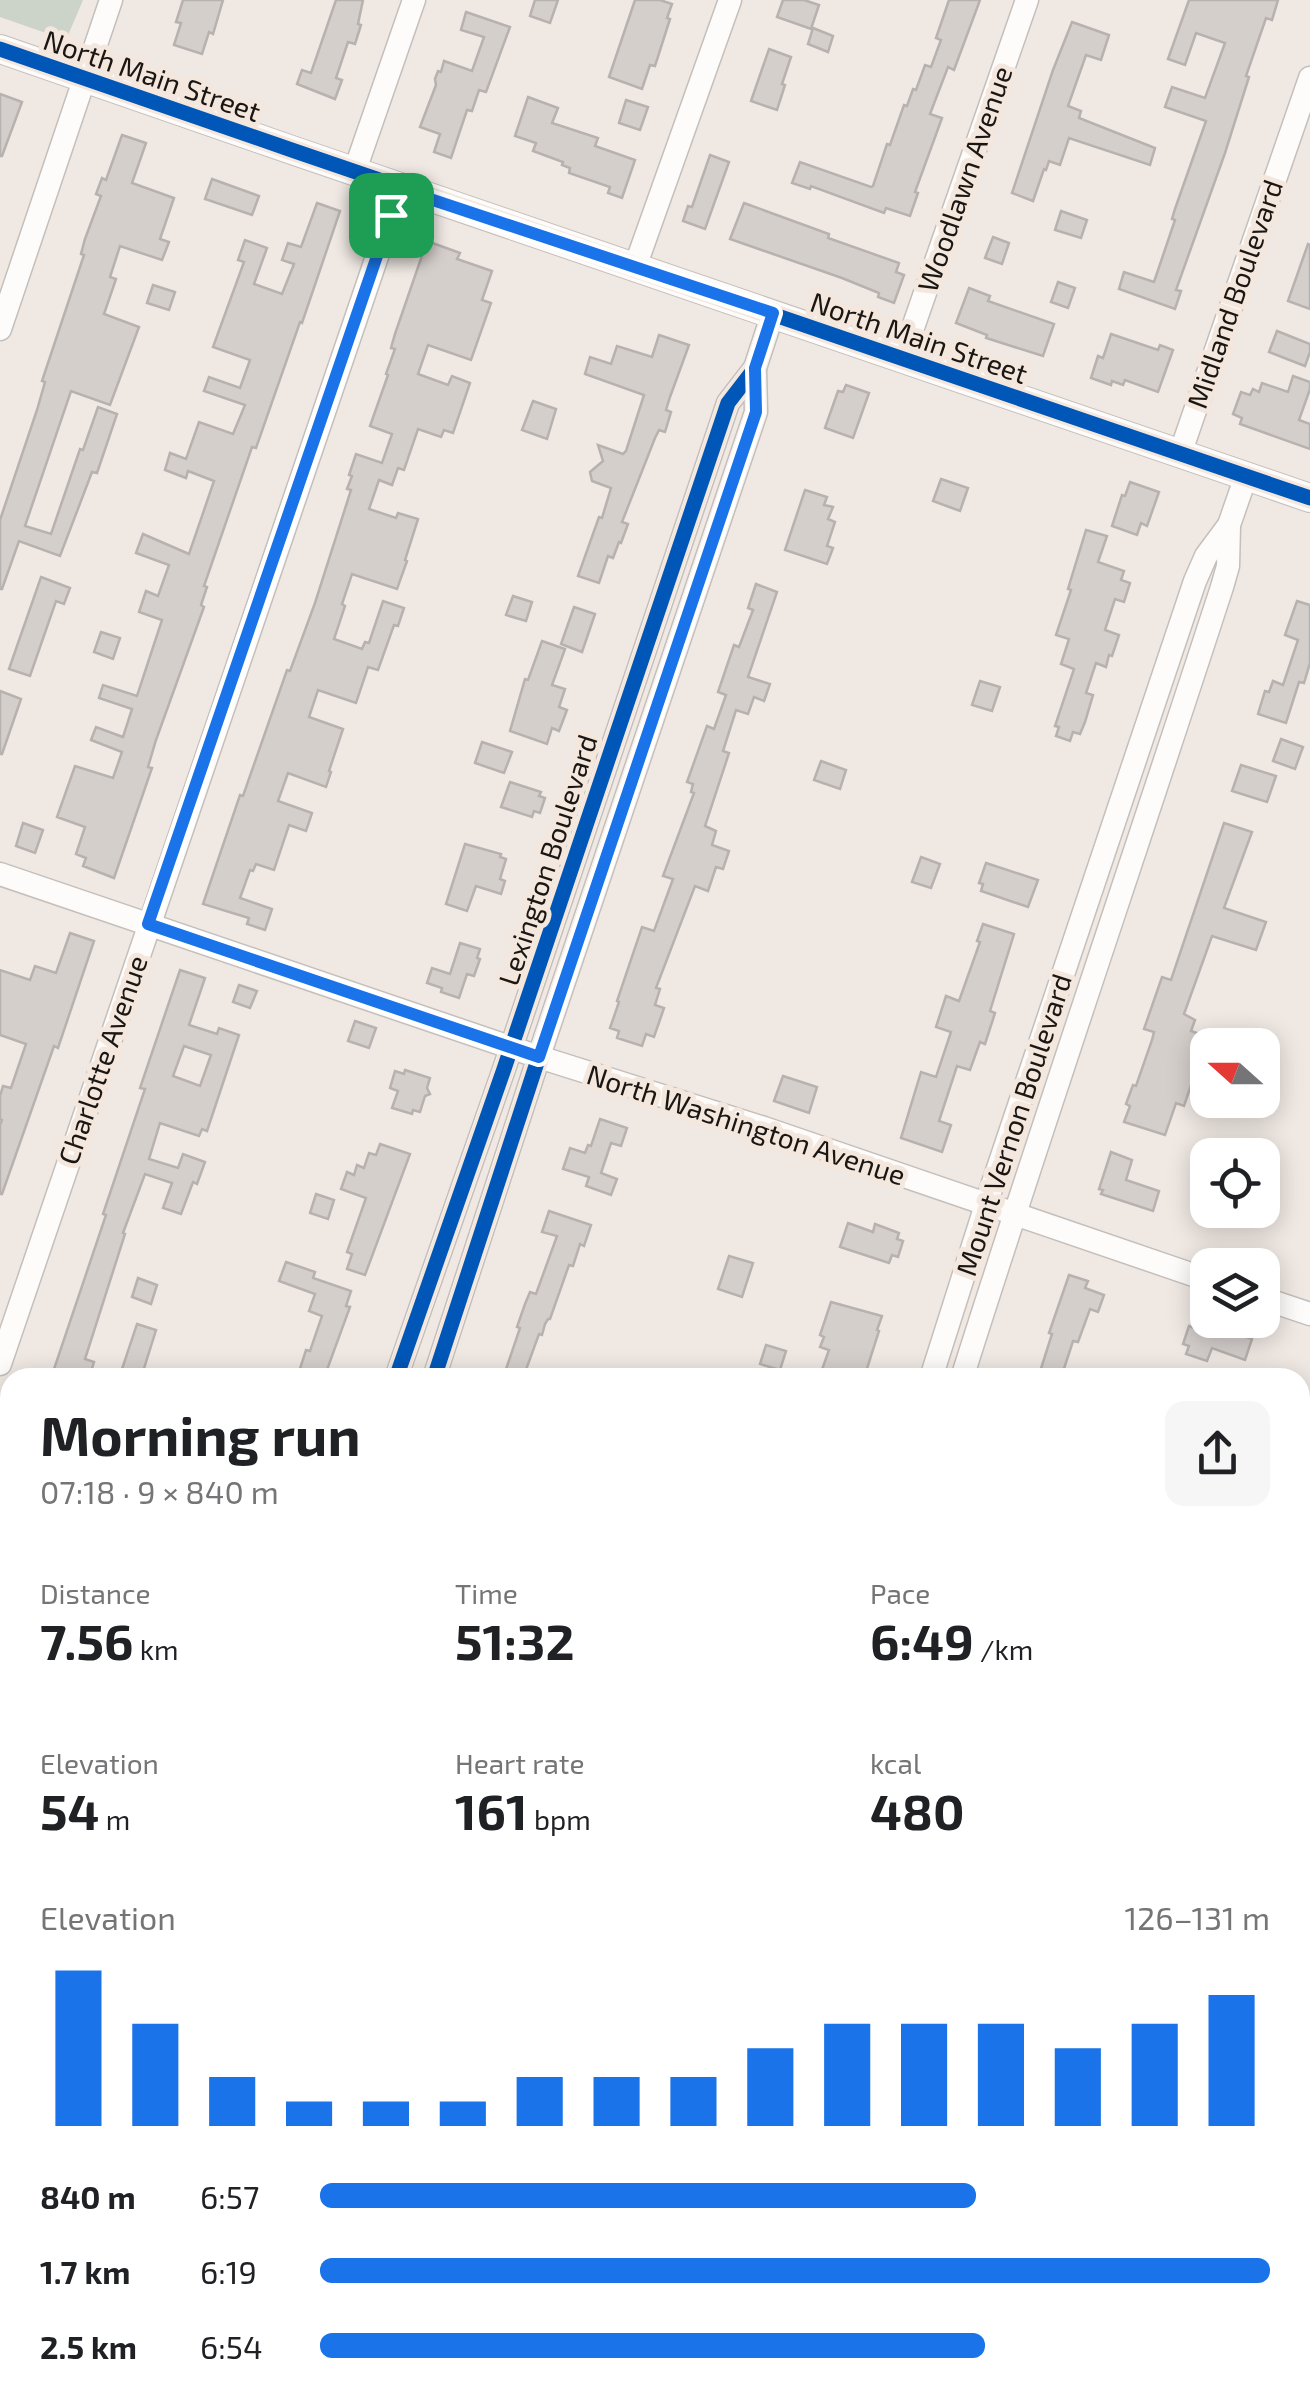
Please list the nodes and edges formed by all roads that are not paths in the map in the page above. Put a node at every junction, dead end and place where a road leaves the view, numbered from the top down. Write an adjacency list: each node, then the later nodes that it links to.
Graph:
1 (111, 0): 7 (street)
2 (414, 0): 8 (street)
3 (730, 0): 10 (street)
4 (1028, 0): 13 (street, Woodlawn Avenue)
5 (0, 49): 7 (main road, North Main Street)
6 (1310, 78): 15 (street, Midland Boulevard)
7 (84, 79): 8 (main road, North Main Street); 12 (street)
8 (354, 173): 9 (main road, North Main Street)
9 (400, 189): 10 (main road, North Main Street); 24 (street, Charlotte Avenue)
10 (635, 267): 11 (main road, North Main Street)
11 (773, 313): 13 (main road, North Main Street); 14 (street, Lexington Boulevard)
12 (0, 329)
13 (902, 359): 15 (main road, North Main Street)
14 (755, 368): 19 (street, Lexington Boulevard); 20 (street, Lexington Boulevard)
15 (1180, 454): 16 (main road, North Main Street)
16 (1246, 476): 17 (main road, North Main Street); 18 (street, Mount Vernon Boulevard)
17 (1310, 498)
18 (1229, 525): 21 (street, Mount Vernon Boulevard); 23 (street, Mount Vernon Boulevard)
19 (624, 708): 20 (street, Lexington Boulevard); 25 (street, Lexington Boulevard)
20 (653, 718): 26 (street, Lexington Boulevard)
21 (1099, 873): 23 (street); 27 (street, Mount Vernon Boulevard)
22 (0, 874): 24 (street, North Washington Avenue)
23 (1126, 882): 28 (street, Mount Vernon Boulevard)
24 (148, 924): 25 (street, North Washington Avenue); 32 (street, Charlotte Avenue)
25 (512, 1048): 26 (street, North Washington Avenue); 33 (street, Lexington Boulevard)
26 (539, 1057): 27 (street, North Washington Avenue); 34 (street, Lexington Boulevard)
27 (986, 1205): 28 (street, North Washington Avenue); 35 (street, Mount Vernon Boulevard)
28 (1014, 1214): 29 (street, North Washington Avenue); 36 (street, Mount Vernon Boulevard)
29 (1190, 1274)
30 (1280, 1304): 31 (street)
31 (1310, 1314)
32 (0, 1364)
33 (403, 1368)
34 (437, 1368)
35 (934, 1368)
36 (965, 1368)

